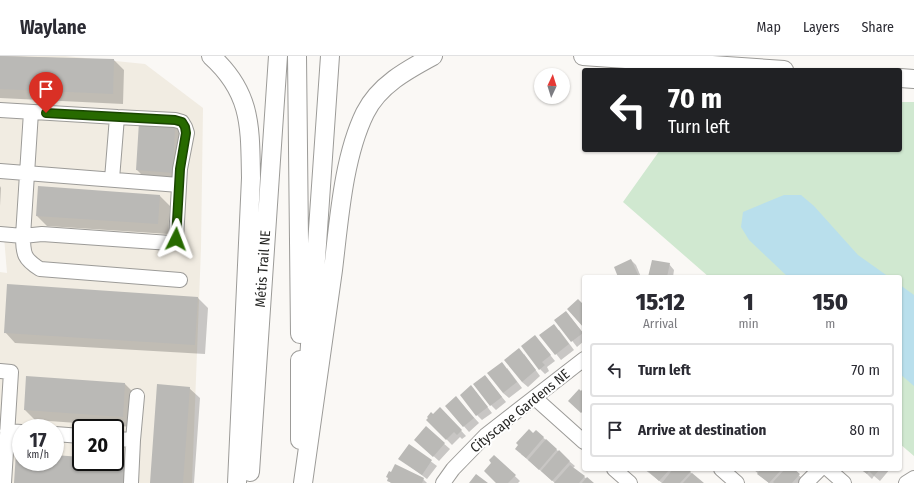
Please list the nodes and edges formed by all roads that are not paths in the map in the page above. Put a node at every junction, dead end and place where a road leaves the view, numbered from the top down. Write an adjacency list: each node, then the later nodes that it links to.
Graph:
1 (211, 56): 36 (main road)
2 (278, 56): 37 (main road, Métis Trail NE)
3 (298, 56): 38 (main road)
4 (330, 56): 38 (main road)
5 (434, 56): 38 (main road)
6 (583, 56): 7 (main road)
7 (755, 68)
8 (902, 78): 9 (main road)
9 (914, 79)
10 (0, 110): 11 (street)
11 (31, 112): 12 (street); 14 (street)
12 (117, 117): 15 (street); 16 (street)
13 (0, 171): 14 (street)
14 (27, 173): 15 (street); 18 (street)
15 (112, 179): 16 (street)
16 (179, 185): 18 (street)
17 (0, 234): 18 (street)
18 (22, 236): 19 (street)
19 (180, 280)
20 (582, 361): 23 (street, Cityscape Gardens NE)
21 (0, 371): 24 (street)
22 (137, 396): 26 (street)
23 (536, 399): 27 (street); 39 (street, Cityscape Gardens NE)
24 (13, 419)
25 (124, 440): 26 (street)
26 (133, 440): 35 (street)
27 (582, 440)
28 (12, 441): 34 (street)
29 (616, 471): 40 (street)
30 (723, 471): 41 (street)
31 (818, 471): 42 (street)
32 (830, 471): 43 (street)
33 (914, 478): 44 (street)
34 (4, 483)
35 (131, 483)
36 (237, 483)
37 (249, 483)
38 (301, 483)
39 (443, 483)
40 (630, 483)
41 (737, 483)
42 (806, 483)
43 (844, 483)
44 (906, 483)

